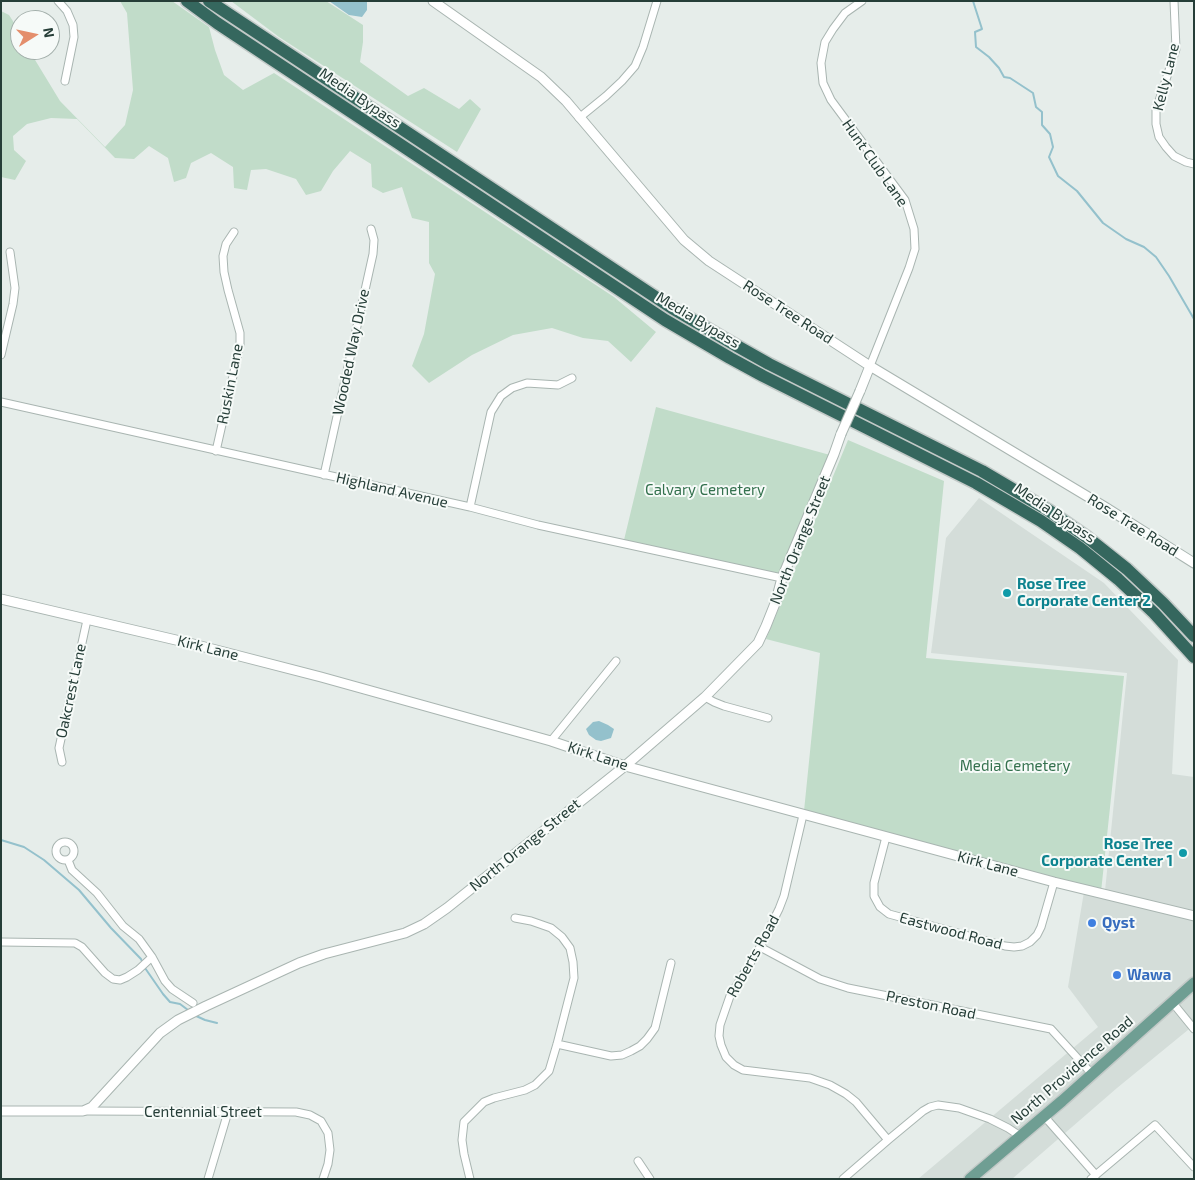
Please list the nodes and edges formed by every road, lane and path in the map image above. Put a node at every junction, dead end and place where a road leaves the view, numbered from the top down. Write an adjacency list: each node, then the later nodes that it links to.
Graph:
1 (58, 1): 8 (street)
2 (187, 1): 28 (highway, Media Bypass)
3 (209, 1): 24 (highway, Media Bypass)
4 (433, 1): 9 (street, Rose Tree Road)
5 (657, 1): 9 (street)
6 (862, 1): 15 (street, Hunt Club Lane)
7 (1174, 1): 10 (street, Kelly Lane)
8 (65, 81)
9 (579, 118): 15 (street, Rose Tree Road)
10 (1194, 164)
11 (371, 229): 19 (street, Wooded Way Drive)
12 (234, 232): 18 (street, Ruskin Lane)
13 (10, 252): 14 (street)
14 (1, 355)
15 (870, 366): 21 (street, Rose Tree Road); 22 (street, North Orange Street, bridge)
16 (572, 378): 20 (street)
17 (1, 402): 18 (street, Highland Avenue)
18 (216, 451): 19 (street, Highland Avenue)
19 (324, 475): 20 (street, Highland Avenue)
20 (470, 507): 22 (street, Highland Avenue)
21 (1194, 563)
22 (782, 578): 30 (street, North Orange Street)
23 (1, 599): 25 (street, Kirk Lane)
24 (1163, 603): 26 (highway); 27 (highway, Media Bypass)
25 (87, 620): 32 (street, Kirk Lane); 33 (street, Oakcrest Lane)
26 (1194, 631)
27 (1194, 636)
28 (1191, 655)
29 (616, 661): 32 (street)
30 (705, 697): 31 (street); 34 (street, North Orange Street)
31 (768, 718)
32 (550, 741): 34 (street, Kirk Lane)
33 (62, 762)
34 (625, 766): 35 (street, Kirk Lane); 52 (street, North Orange Street)
35 (803, 815): 36 (street, Kirk Lane); 42 (street, Roberts Road)
36 (886, 837): 38 (street, Kirk Lane); 38 (street, Eastwood Road)
37 (68, 860): 43 (street)
38 (1054, 882): 39 (street, Kirk Lane)
39 (1194, 916)
40 (515, 918): 49 (street)
41 (1, 942): 43 (street)
42 (760, 947): 50 (street, Preston Road); 56 (street, Roberts Road)
43 (149, 959): 47 (street)
44 (671, 963): 49 (street)
45 (1194, 983): 46 (main road, North Providence Road)
46 (1172, 1002): 48 (street); 50 (main road, North Providence Road)
47 (193, 1003)
48 (1194, 1029)
49 (558, 1044): 62 (street)
50 (1092, 1074): 54 (main road, North Providence Road)
51 (1, 1111): 52 (street)
52 (83, 1111): 53 (street, Centennial Street)
53 (228, 1112): 60 (street); 61 (street, Centennial Street)
54 (1044, 1116): 55 (main road, North Providence Road); 59 (street)
55 (1020, 1136): 56 (street); 65 (main road, North Providence Road)
56 (888, 1140): 64 (street)
57 (638, 1160): 63 (street)
58 (1194, 1167): 59 (street)
59 (1094, 1178)
60 (208, 1179)
61 (323, 1179)
62 (470, 1179)
63 (650, 1179)
64 (843, 1179)
65 (970, 1179)

